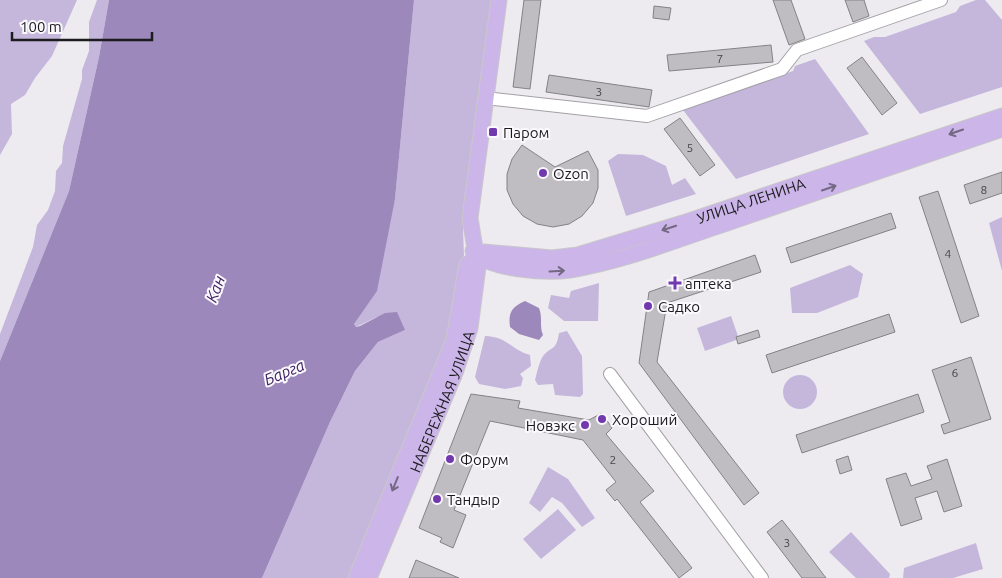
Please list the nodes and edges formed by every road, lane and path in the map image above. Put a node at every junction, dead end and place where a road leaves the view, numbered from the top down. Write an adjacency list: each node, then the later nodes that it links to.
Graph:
1 (499, 0): 3 (main road, НАБЕРЕЖНАЯ УЛИЦА)
2 (941, 0): 3 (street)
3 (485, 98): 6 (main road, НАБЕРЕЖНАЯ УЛИЦА)
4 (1002, 116): 7 (main road, УЛИЦА ЛЕНИНА, one-way to 7)
5 (1002, 130): 9 (main road, УЛИЦА ЛЕНИНА, one-way to 5)
6 (470, 229): 7 (main road); 8 (main road, НАБЕРЕЖНАЯ УЛИЦА); 10 (main road, НАБЕРЕЖНАЯ УЛИЦА)
7 (495, 252): 8 (main road, УЛИЦА ЛЕНИНА)
8 (477, 255): 9 (main road, УЛИЦА ЛЕНИНА); 10 (main road); 11 (main road, НАБЕРЕЖНАЯ УЛИЦА)
9 (508, 266): 11 (main road, УЛИЦА ЛЕНИНА)
10 (466, 273): 13 (main road, НАБЕРЕЖНАЯ УЛИЦА, one-way to 13)
11 (476, 290): 13 (main road, НАБЕРЕЖНАЯ УЛИЦА)
12 (610, 374): 16 (street)
13 (385, 524): 14 (main road, НАБЕРЕЖНАЯ УЛИЦА); 15 (main road, НАБЕРЕЖНАЯ УЛИЦА)
14 (356, 578)
15 (369, 578)
16 (762, 578)

